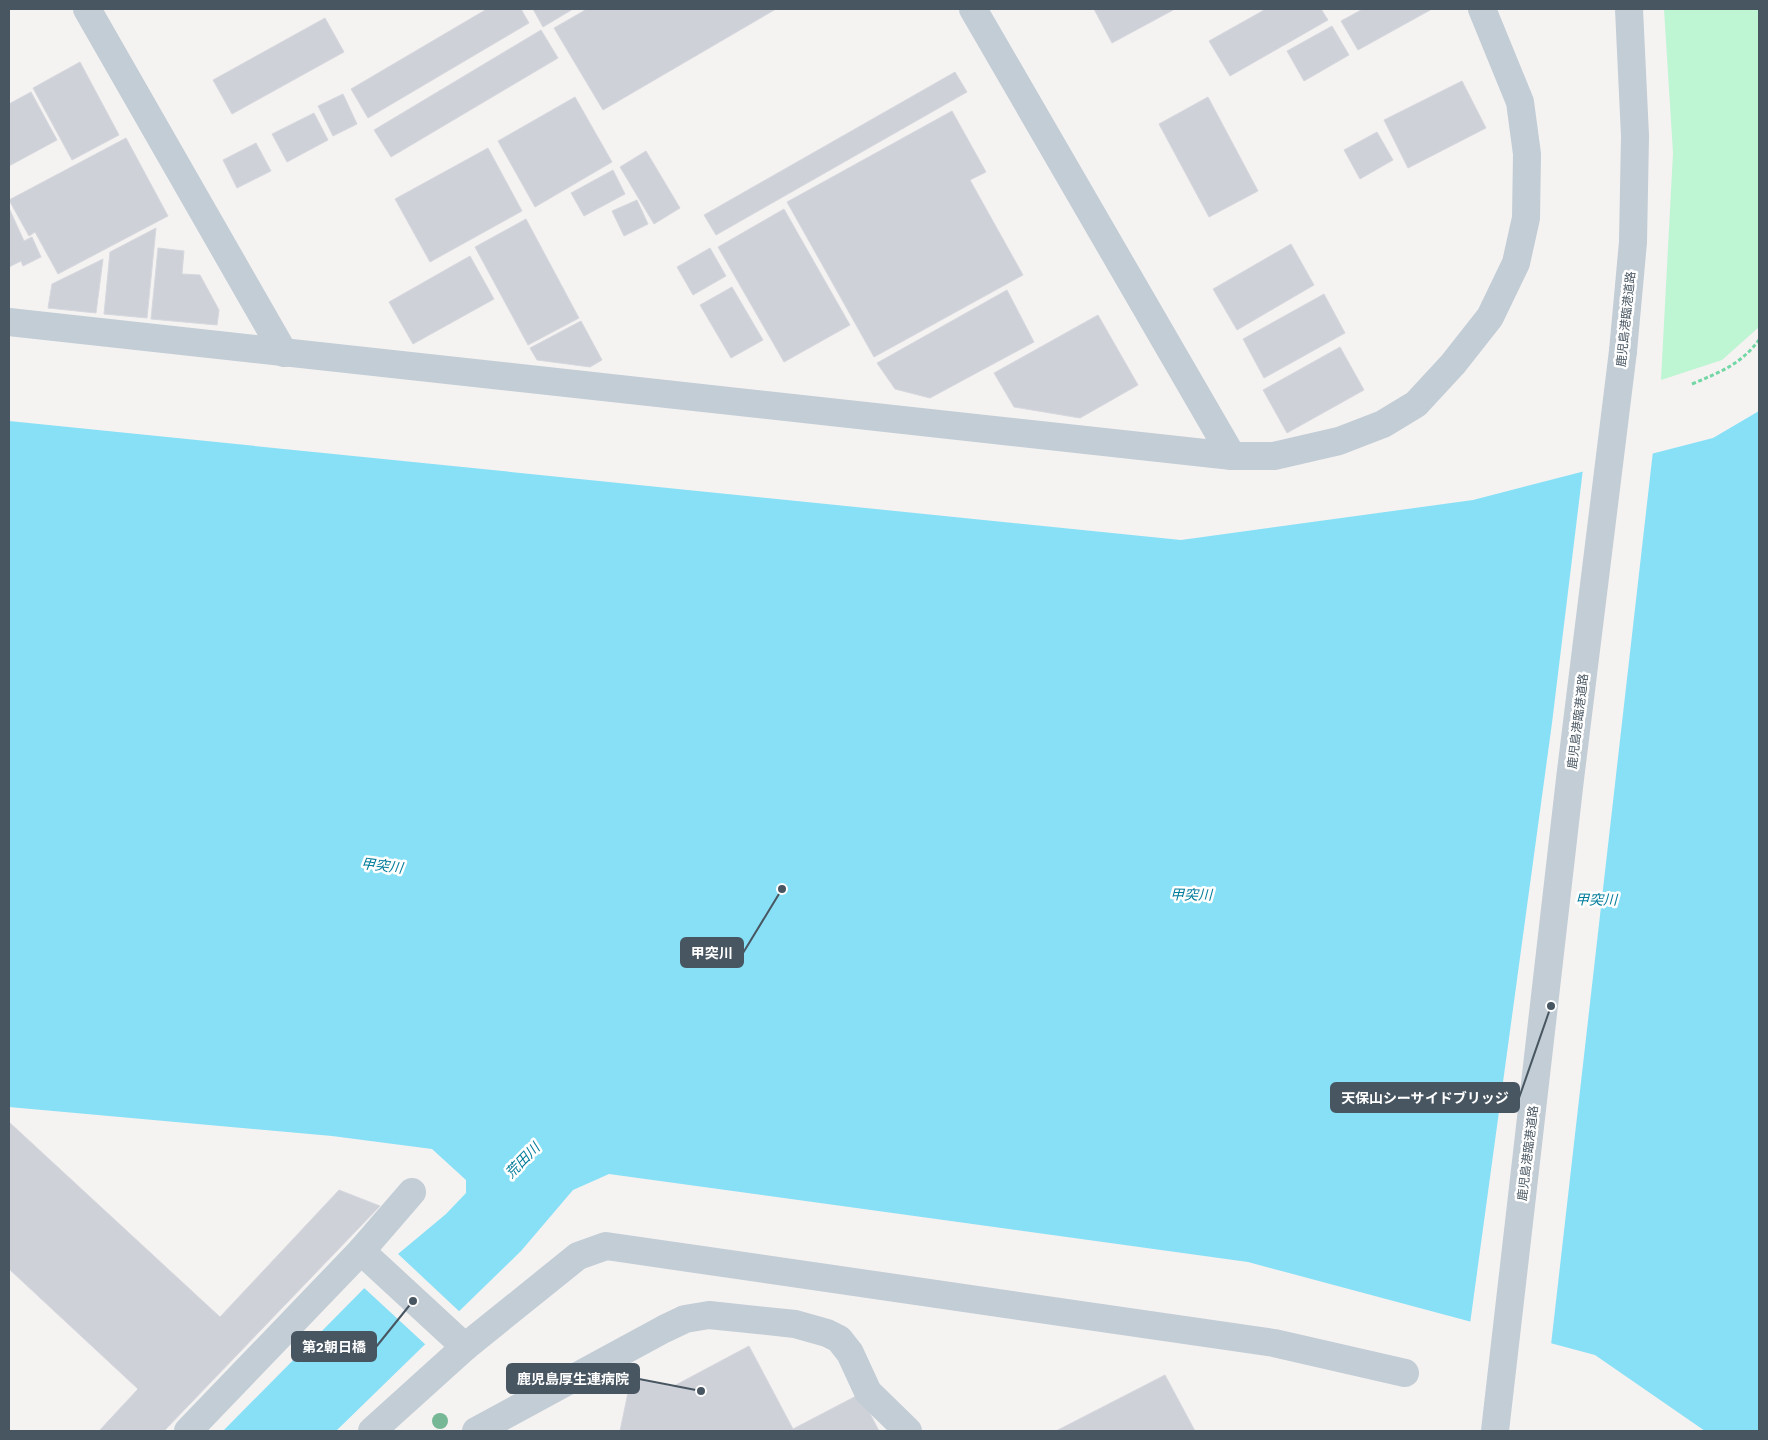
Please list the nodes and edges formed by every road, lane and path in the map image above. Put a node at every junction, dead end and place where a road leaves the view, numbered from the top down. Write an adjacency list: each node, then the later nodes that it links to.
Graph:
1 (87, 9): 7 (street)
2 (973, 9): 9 (street)
3 (1482, 9): 9 (street)
4 (1629, 9): 18 (street, 鹿児島港臨港道路, bridge)
5 (9, 322): 7 (street)
6 (1759, 340): 8 (path)
7 (284, 353): 9 (street)
8 (1692, 384)
9 (1232, 456)
10 (412, 1192): 11 (street)
11 (367, 1256): 12 (street); 14 (street)
12 (459, 1341): 13 (street); 15 (street)
13 (1405, 1374)
14 (188, 1431)
15 (372, 1431)
16 (476, 1431): 17 (street)
17 (908, 1431)
18 (1495, 1431)

